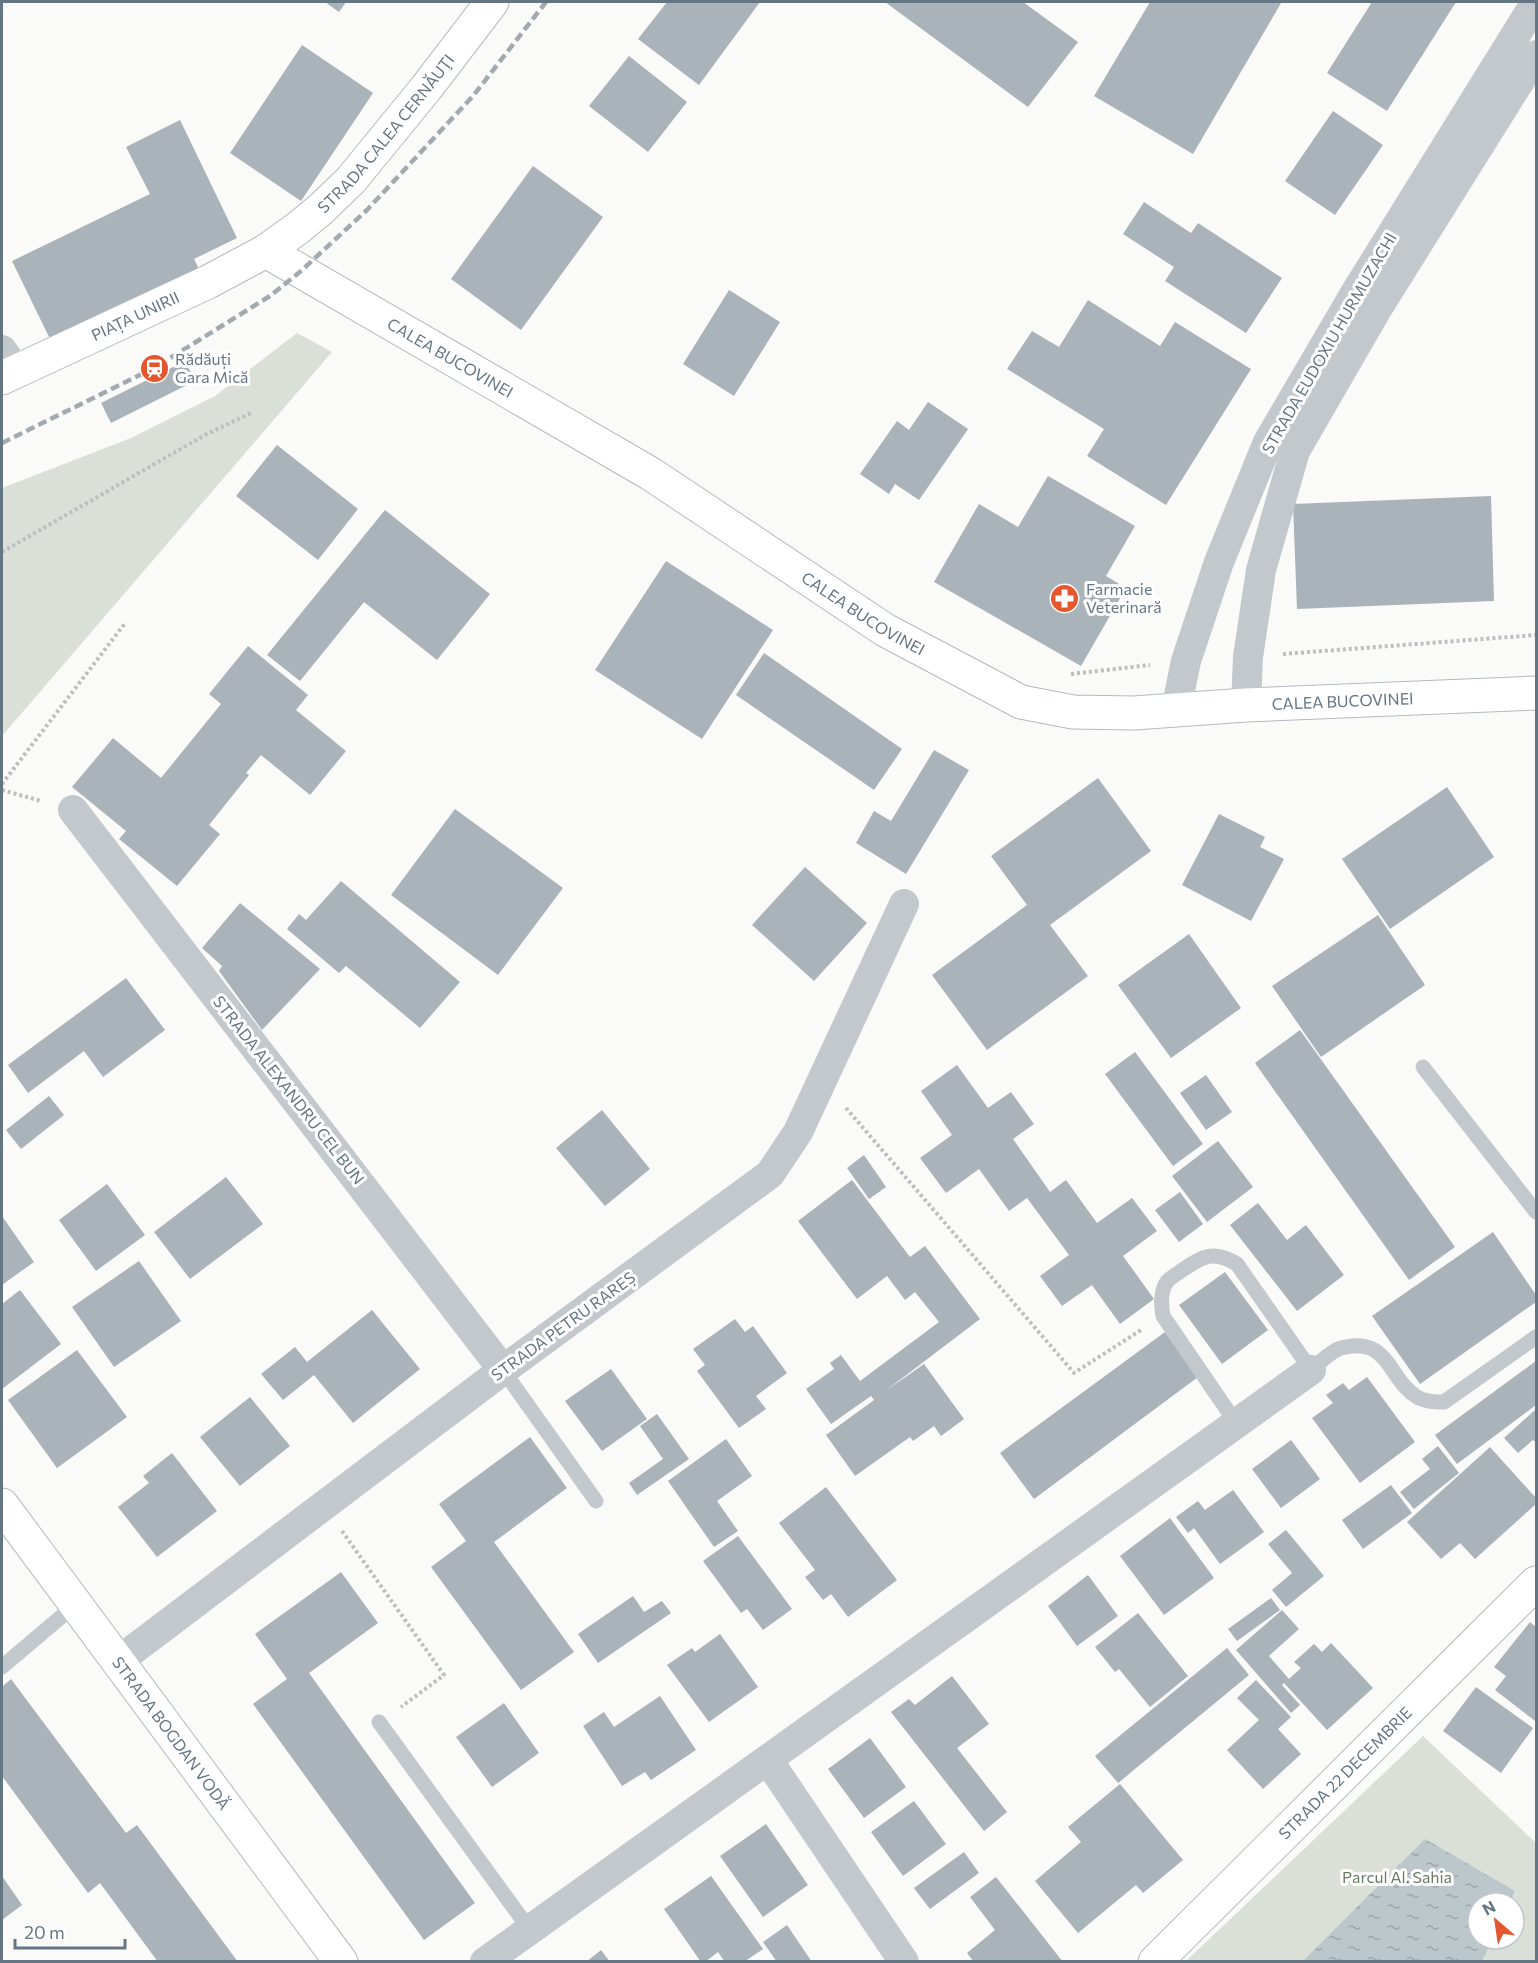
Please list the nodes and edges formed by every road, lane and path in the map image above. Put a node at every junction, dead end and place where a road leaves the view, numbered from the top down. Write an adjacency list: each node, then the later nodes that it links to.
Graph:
1 (492, 2): 4 (main road, STRADA CALEA CERNĂUŢI)
2 (1536, 2): 11 (street, STRADA EUDOXIU HURMUZACHI)
3 (1536, 55): 10 (street, STRADA EUDOXIU HURMUZACHI)
4 (266, 250): 5 (main road, PIAȚA UNIRII); 11 (main road, CALEA BUCOVINEI)
5 (7, 366)
6 (253, 412): 7 (path)
7 (2, 552)
8 (126, 622): 12 (path)
9 (1536, 693): 10 (main road, CALEA BUCOVINEI)
10 (1245, 705): 11 (main road, CALEA BUCOVINEI)
11 (1176, 710)
12 (2, 784)
13 (2, 790): 14 (path)
14 (73, 810): 21 (street, STRADA ALEXANDRU CEL BUN)
15 (904, 904): 17 (street, STRADA PETRU RAREȘ)
16 (1423, 1067): 18 (lane)
17 (822, 1080): 19 (path); 21 (street, STRADA PETRU RAREȘ)
18 (1536, 1212)
19 (1163, 1316): 22 (lane); 23 (lane)
20 (1536, 1337): 22 (lane)
21 (503, 1370): 24 (lane); 26 (street, STRADA PETRU RAREȘ)
22 (1311, 1370): 23 (street)
23 (1236, 1423): 32 (street)
24 (596, 1501)
25 (2, 1505): 28 (main road, STRADA BOGDAN VODĂ)
26 (325, 1506): 29 (street, STRADA PETRU RAREȘ); 31 (path)
27 (1536, 1583): 37 (main road, STRADA 22 DECEMBRIE)
28 (75, 1605): 29 (main road, STRADA BOGDAN VODĂ); 30 (lane)
29 (117, 1662): 34 (main road, STRADA BOGDAN VODĂ)
30 (2, 1667)
31 (379, 1722): 33 (lane)
32 (768, 1760): 33 (street); 36 (street)
33 (530, 1930): 35 (street)
34 (341, 1962)
35 (485, 1962)
36 (904, 1962)
37 (1155, 1962)

